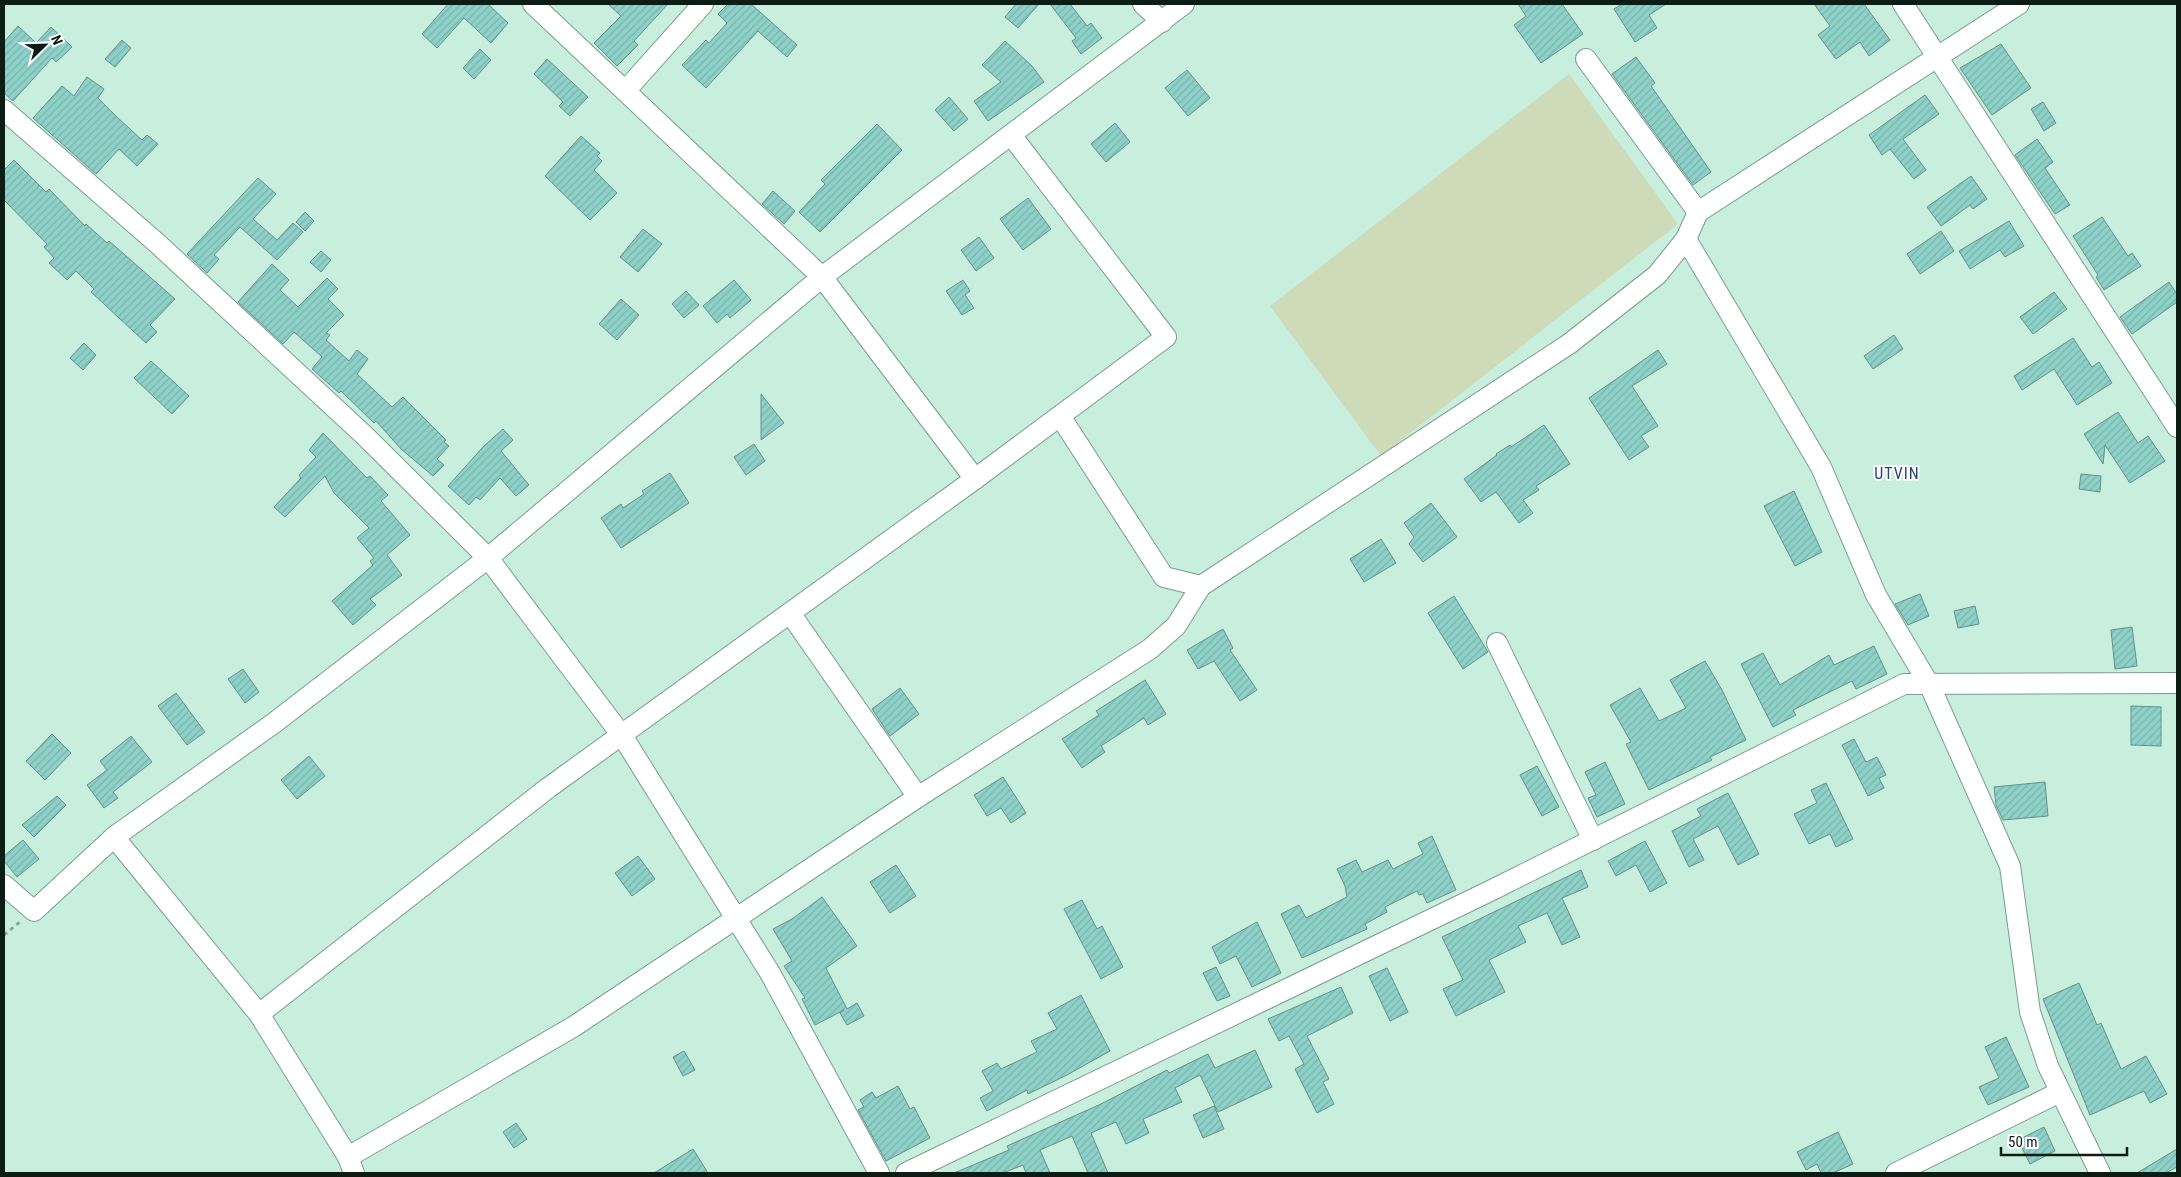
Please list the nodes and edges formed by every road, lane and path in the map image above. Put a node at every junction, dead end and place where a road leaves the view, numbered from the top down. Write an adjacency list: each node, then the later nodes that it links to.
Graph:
1 (533, 4): 10 (street)
2 (703, 4): 10 (street)
3 (1143, 4): 7 (street)
4 (1184, 4): 7 (street)
5 (1903, 4): 8 (street)
6 (2019, 4): 8 (street)
7 (1162, 22): 12 (street)
8 (1939, 58): 13 (street); 17 (street)
9 (1586, 59): 13 (street)
10 (626, 90): 15 (street)
11 (4, 110): 19 (street)
12 (1011, 135): 15 (street); 16 (street)
13 (1698, 212): 14 (street)
14 (1686, 239): 20 (street); 24 (street)
15 (822, 277): 18 (street); 19 (street)
16 (1060, 416): 18 (street); 20 (street)
17 (2177, 427)
18 (974, 480): 21 (street)
19 (488, 558): 25 (street); 27 (street)
20 (1201, 586): 26 (street)
21 (790, 613): 25 (street); 26 (street)
22 (1497, 642): 28 (street)
23 (2177, 683): 24 (street)
24 (1930, 686): 28 (street); 32 (street)
25 (621, 735): 30 (street); 31 (street)
26 (918, 797): 30 (street)
27 (114, 837): 29 (street); 31 (street)
28 (1593, 840): 35 (street)
29 (4, 885)
30 (736, 919): 33 (street); 34 (street)
31 (259, 1014): 33 (street)
32 (2060, 1092): 36 (street); 37 (street)
33 (351, 1165)
34 (879, 1173)
35 (906, 1173)
36 (1896, 1173)
37 (2100, 1173)

